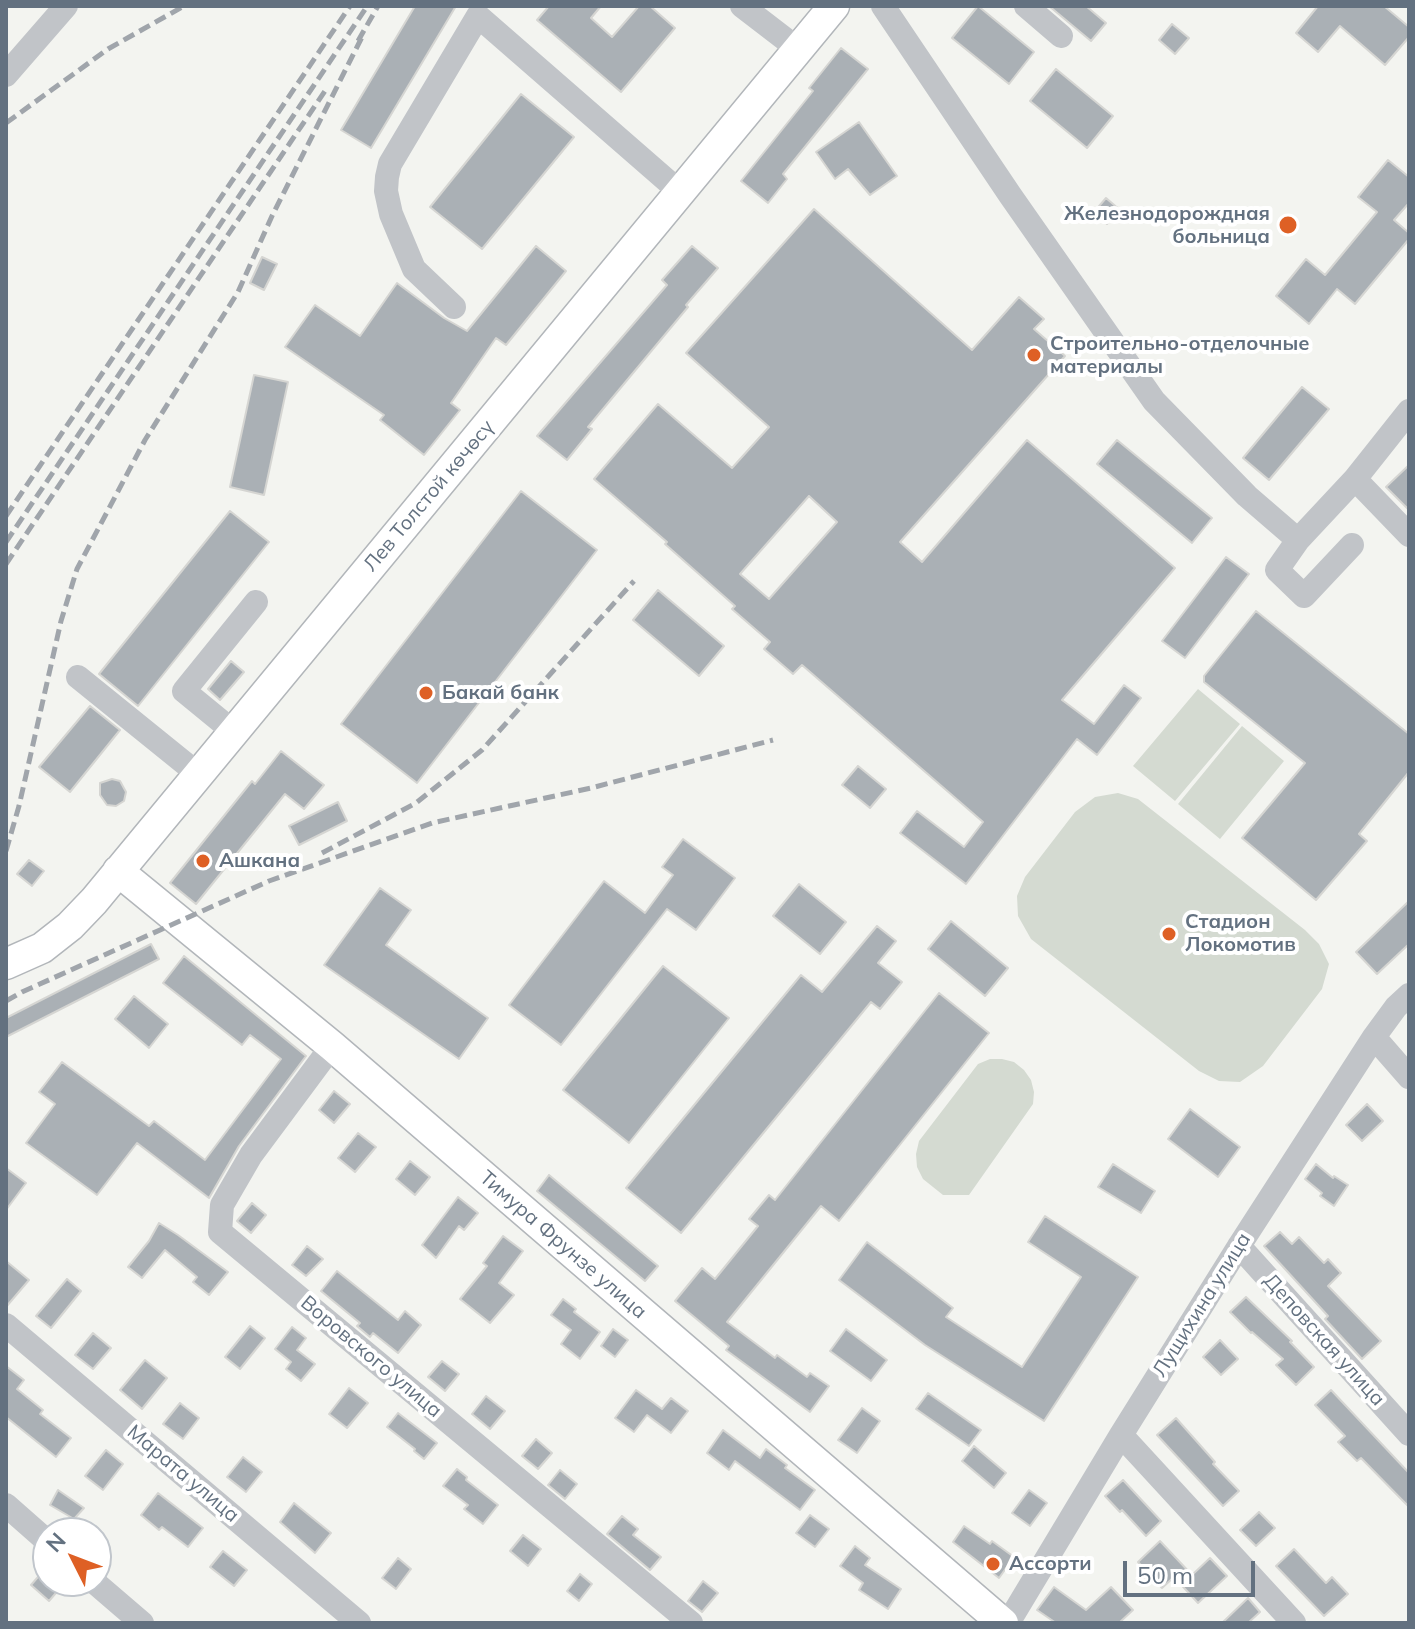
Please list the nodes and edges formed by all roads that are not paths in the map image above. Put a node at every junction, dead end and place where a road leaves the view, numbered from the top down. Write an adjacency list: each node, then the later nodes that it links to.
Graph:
1 (742, 6): 7 (street)
2 (834, 6): 7 (main road, Лев Толстой көчөсү)
3 (883, 6): 14 (street)
4 (1026, 6): 6 (street)
5 (54, 10): 8 (street)
6 (1061, 36)
7 (798, 49): 9 (main road, Лев Толстой көчөсү)
8 (6, 75)
9 (680, 192): 10 (street); 18 (main road, Лев Толстой көчөсү)
10 (454, 307)
11 (1409, 411): 12 (street)
12 (1355, 479): 13 (street); 14 (street)
13 (1409, 535)
14 (1298, 540): 15 (street)
15 (1352, 545)
16 (256, 602): 18 (street)
17 (78, 677): 19 (street)
18 (234, 732): 19 (main road, Лев Толстой көчөсү)
19 (198, 774): 20 (main road, Лев Толстой көчөсү)
20 (118, 871): 21 (main road, Лев Толстой көчөсү); 24 (main road, Тимура Фрунзе улица)
21 (6, 964)
22 (1409, 995): 23 (street, Лущихина улица)
23 (1374, 1037): 25 (street); 26 (street, Лущихина улица)
24 (332, 1046): 35 (street, Воровского улица); 36 (main road, Тимура Фрунзе улица)
25 (1409, 1077)
26 (1239, 1246): 28 (street, Деповская улица); 29 (street, Лущихина улица)
27 (6, 1325): 34 (street, Марата улица)
28 (1409, 1434)
29 (1121, 1435): 36 (street, Лущихина улица); 37 (street)
30 (6, 1505): 31 (street)
31 (32, 1528)
32 (112, 1597): 33 (street)
33 (142, 1623)
34 (359, 1623)
35 (691, 1623)
36 (1005, 1623)
37 (1294, 1623)

